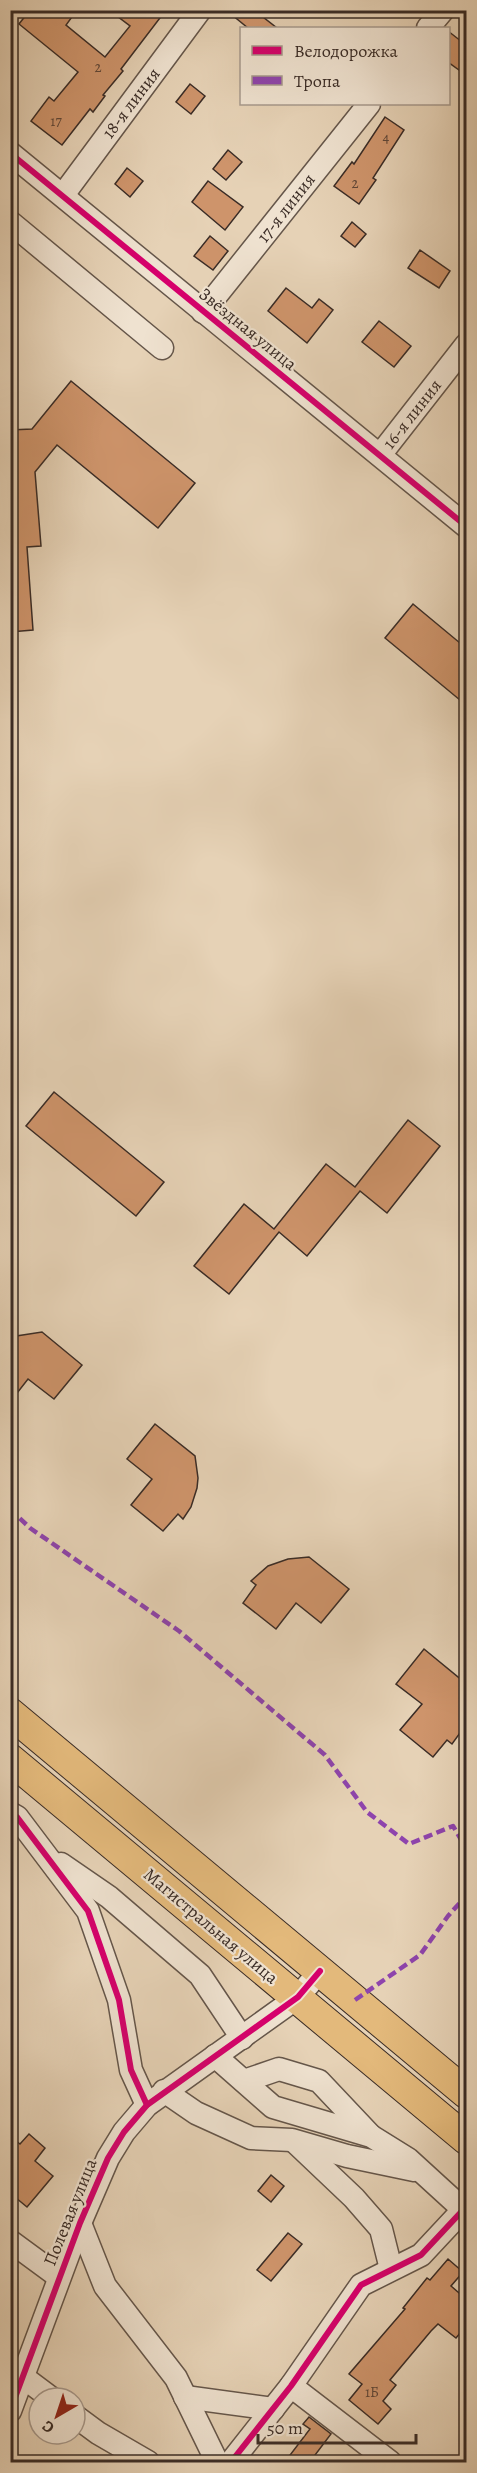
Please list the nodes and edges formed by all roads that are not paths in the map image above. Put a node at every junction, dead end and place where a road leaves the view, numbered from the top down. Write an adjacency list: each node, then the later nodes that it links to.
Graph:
1 (200, 10): 6 (street, 18-я линия)
2 (442, 10): 3 (street)
3 (429, 27)
4 (368, 105): 8 (street, 17-я линия)
5 (10, 153): 6 (street, Звёздная улица)
6 (63, 195): 8 (street, Звёздная улица)
7 (10, 222): 10 (street)
8 (203, 312): 11 (street, Звёздная улица)
9 (466, 345): 11 (street, 16-я линия)
10 (162, 348)
11 (380, 455): 12 (street, Звёздная улица)
12 (466, 526)
13 (10, 1713): 17 (main road, Магистральная улица)
14 (10, 1759): 18 (main road, Магистральная улица)
15 (10, 1813): 16 (street)
16 (42, 1851): 19 (street); 23 (street)
17 (320, 1971): 18 (street, Полевая улица); 22 (main road, Магистральная улица)
18 (298, 1997): 19 (street, Полевая улица); 26 (main road, Магистральная улица)
19 (242, 2038): 20 (street, Полевая улица)
20 (215, 2056): 21 (street); 23 (street, Полевая улица)
21 (244, 2081): 24 (street); 25 (street)
22 (466, 2094)
23 (155, 2098): 27 (street); 30 (street, Полевая улица)
24 (273, 2107): 25 (street); 27 (street)
25 (371, 2136): 28 (street)
26 (466, 2139)
27 (292, 2140): 28 (street); 32 (street)
28 (422, 2171): 29 (street)
29 (465, 2211): 32 (street)
30 (80, 2223): 33 (street, Полевая улица); 37 (street)
31 (10, 2241): 33 (street)
32 (391, 2269): 36 (street)
33 (59, 2277): 34 (street, Полевая улица)
34 (23, 2377): 35 (street); 39 (street, Полевая улица)
35 (35, 2386)
36 (291, 2386): 38 (street); 44 (street)
37 (185, 2397): 38 (street); 42 (street)
38 (273, 2409): 43 (street)
39 (10, 2410)
40 (87, 2425): 41 (street)
41 (148, 2463)
42 (217, 2463)
43 (231, 2463)
44 (390, 2463)

